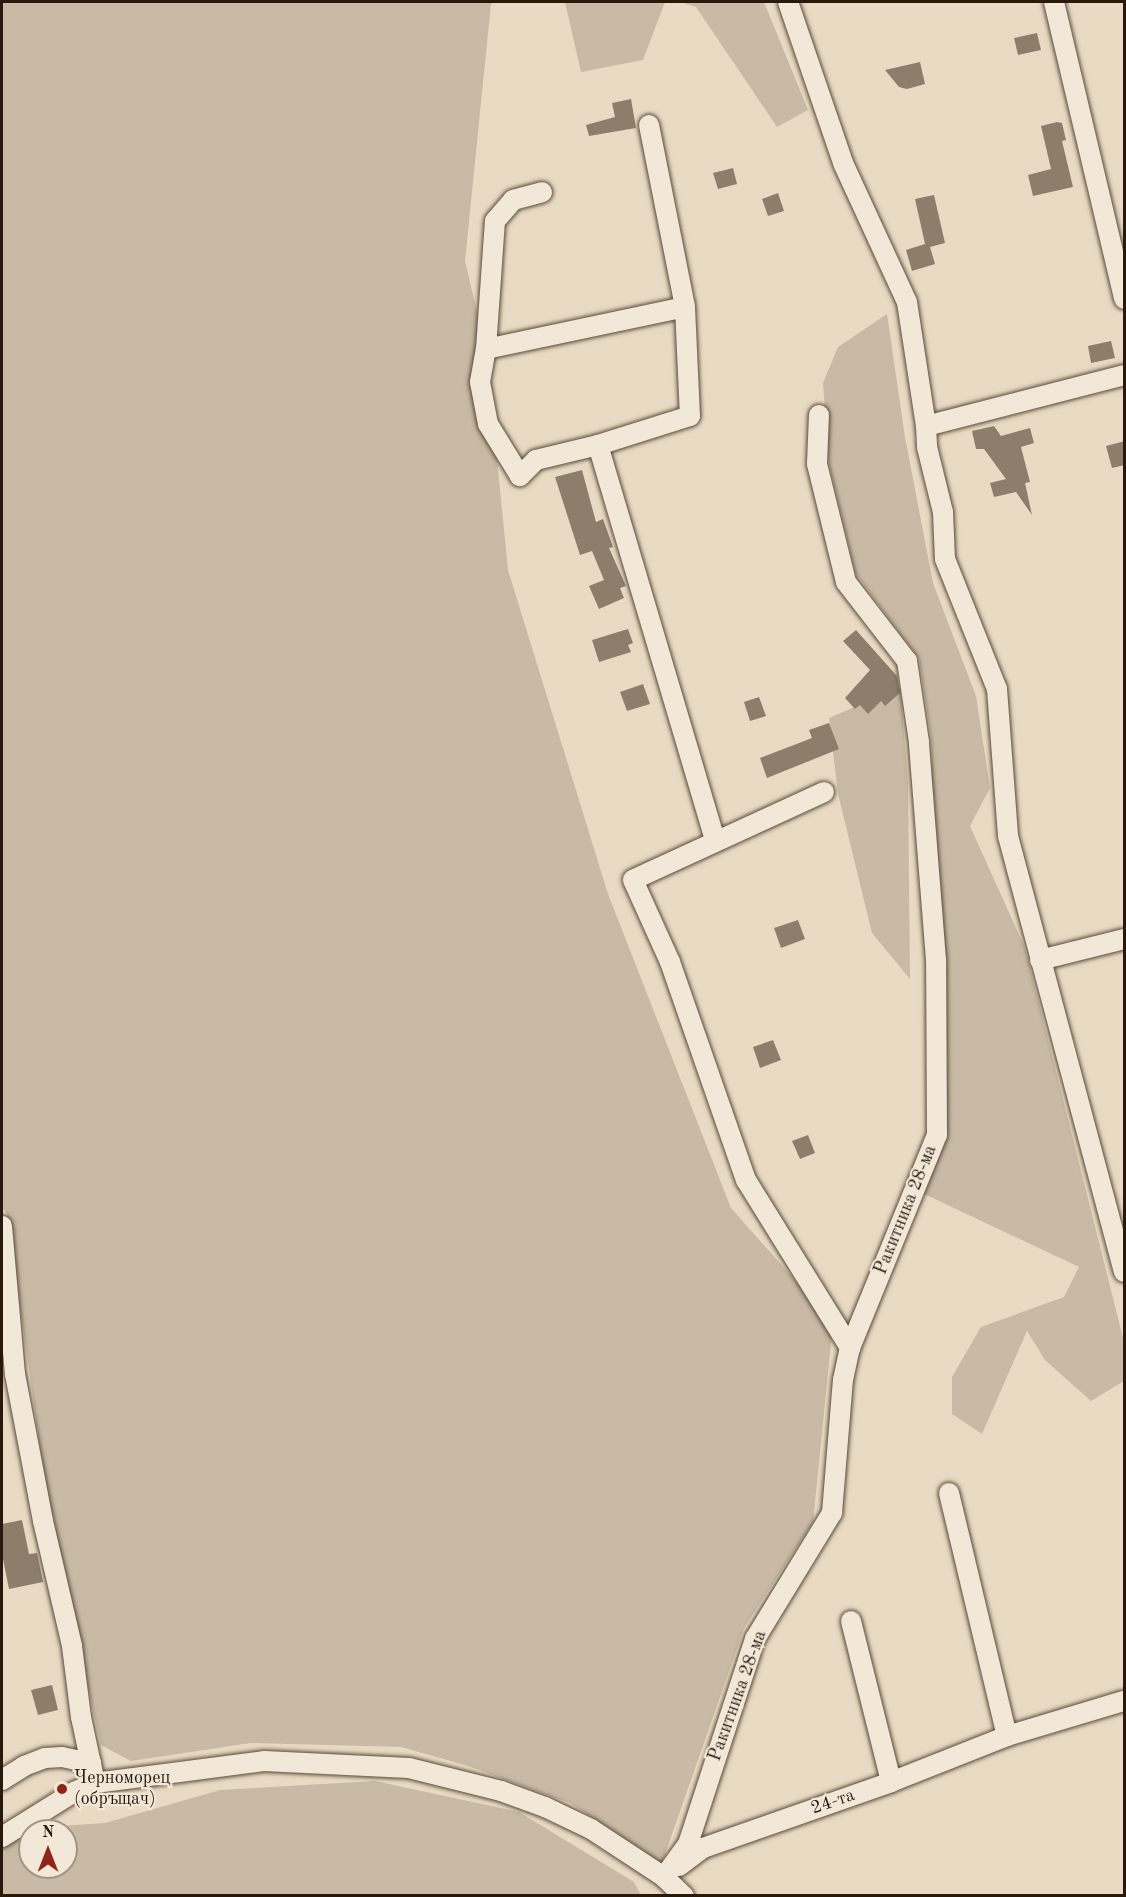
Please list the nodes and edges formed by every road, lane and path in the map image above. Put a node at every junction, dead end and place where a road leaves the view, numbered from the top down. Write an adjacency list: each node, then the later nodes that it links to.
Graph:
1 (788, 2): 10 (street)
2 (1054, 2): 5 (street)
3 (650, 125): 6 (street)
4 (542, 192): 7 (street)
5 (1125, 299)
6 (685, 307): 7 (street); 11 (street)
7 (486, 349): 11 (street)
8 (1125, 375): 10 (street)
9 (819, 415): 18 (street, Ракитника 28-ма)
10 (926, 426): 15 (street)
11 (598, 445): 13 (street)
12 (824, 792): 13 (street)
13 (715, 840): 18 (street)
14 (1125, 939): 15 (street)
15 (1040, 960): 17 (street)
16 (2, 1226): 23 (street)
17 (1125, 1272)
18 (850, 1348): 28 (street, Ракитника 28-ма)
19 (949, 1493): 22 (street)
20 (851, 1621): 25 (street)
21 (1125, 1701): 22 (street, 24-та)
22 (1007, 1736): 25 (street, 24-та)
23 (91, 1763): 24 (street); 26 (street)
24 (2, 1780)
25 (891, 1782): 28 (street, 24-та)
26 (94, 1783): 27 (street); 28 (street)
27 (2, 1837)
28 (664, 1877): 29 (street)
29 (684, 1896)

